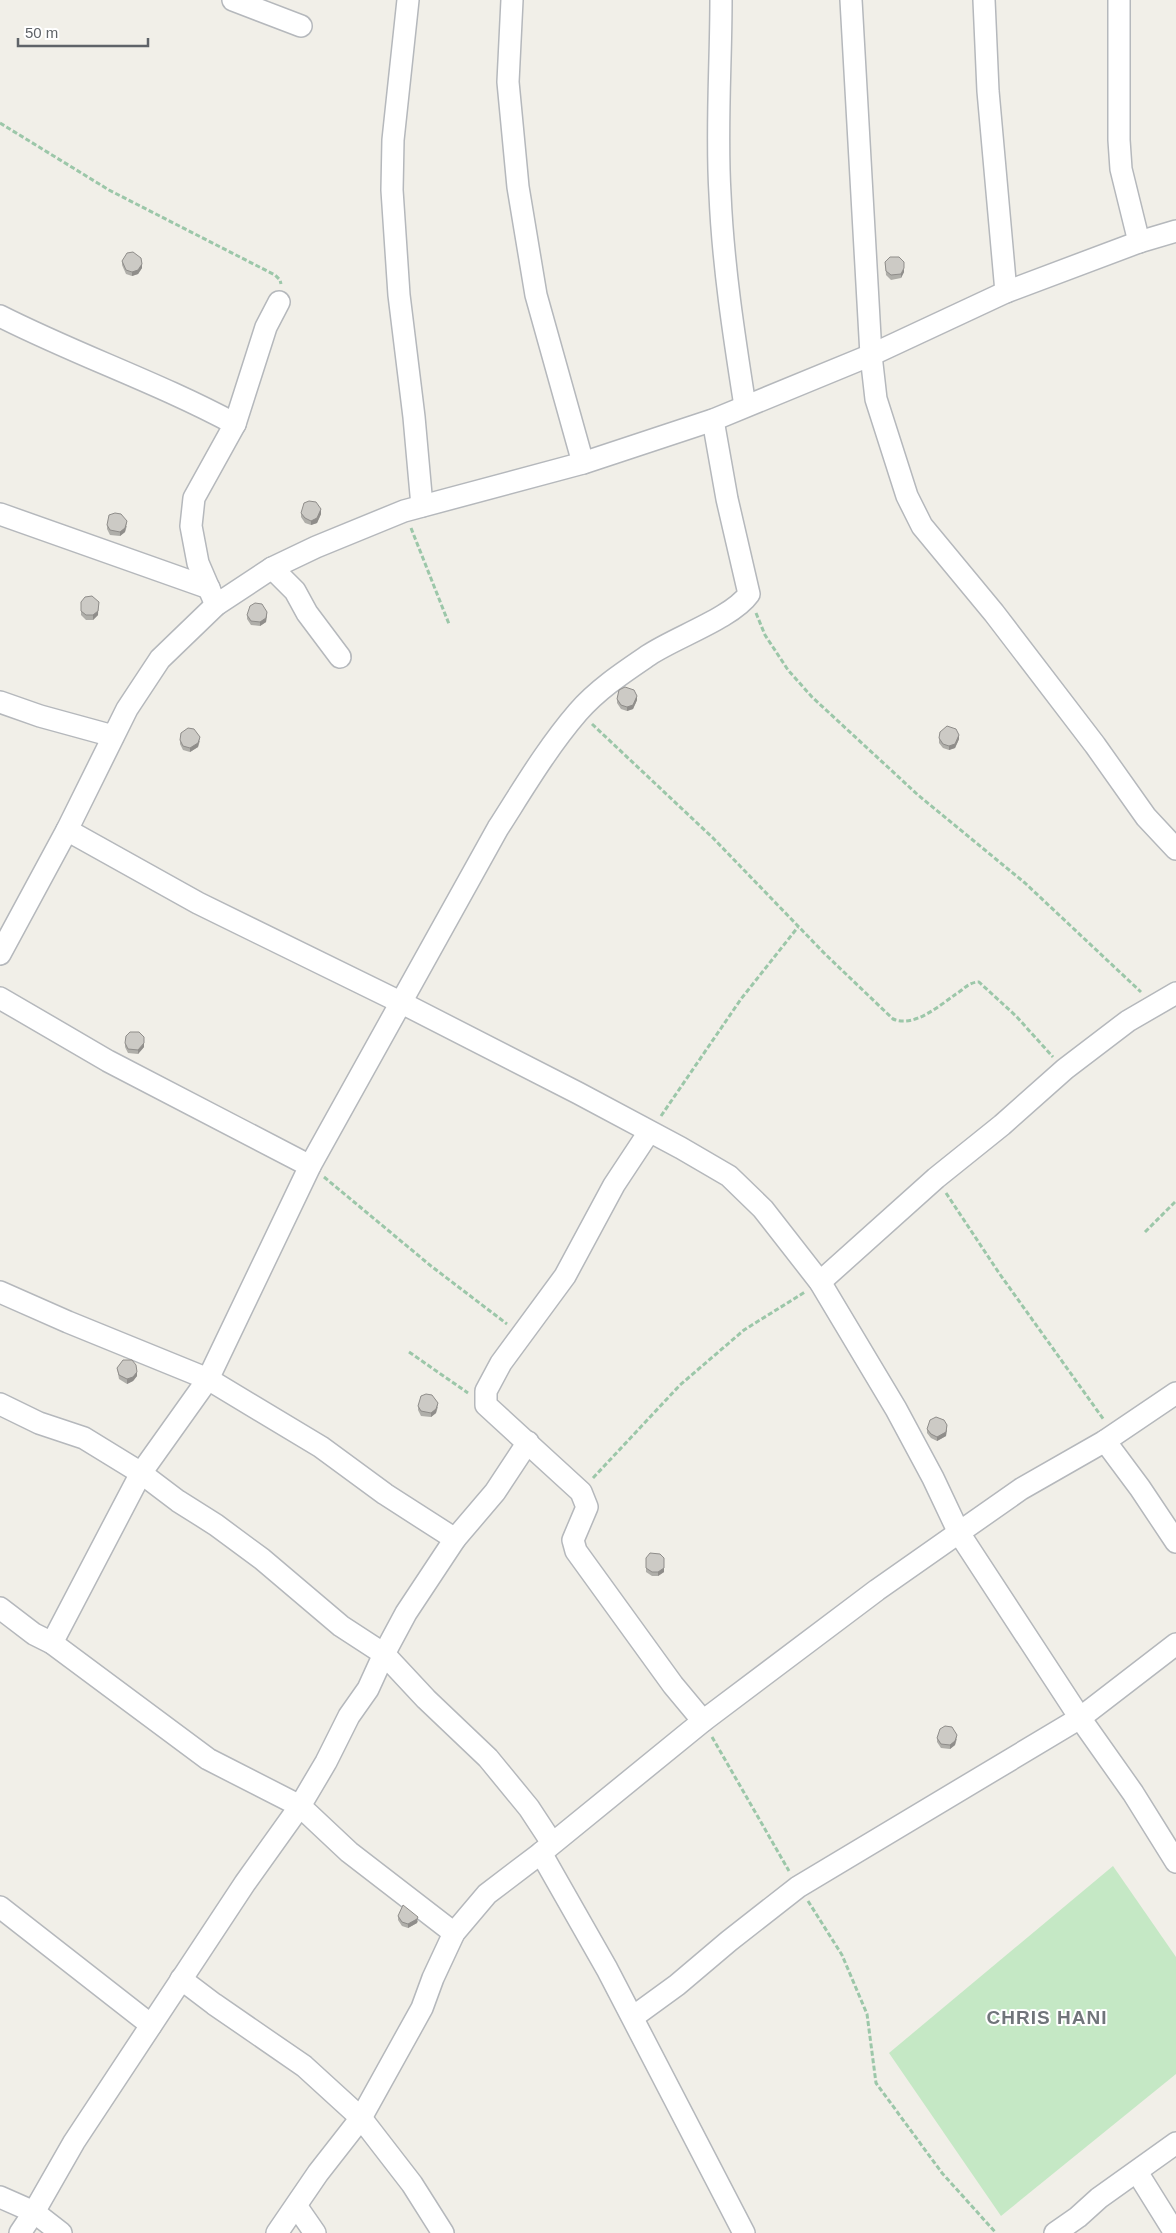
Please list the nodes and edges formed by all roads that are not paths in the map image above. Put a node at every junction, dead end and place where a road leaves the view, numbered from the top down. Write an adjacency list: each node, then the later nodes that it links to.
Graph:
1 (233, 0): 8 (street)
2 (408, 0): 19 (street)
3 (512, 0): 18 (street)
4 (721, 0): 15 (street)
5 (851, 0): 14 (street)
6 (984, 0): 11 (street)
7 (1119, 0): 10 (street)
8 (300, 26)
9 (1176, 231): 10 (street)
10 (1139, 242): 11 (street)
11 (1006, 292): 14 (street)
12 (279, 302): 17 (street)
13 (0, 316): 17 (street)
14 (871, 355): 15 (street); 27 (street)
15 (745, 406): 16 (street)
16 (713, 420): 18 (street); 31 (street)
17 (235, 424): 22 (street)
18 (583, 463): 19 (street)
19 (413, 509): 21 (street)
20 (0, 514): 22 (street)
21 (272, 568): 22 (street); 23 (street)
22 (213, 597): 25 (street)
23 (340, 657)
24 (0, 702): 25 (street)
25 (113, 736): 26 (street)
26 (68, 830): 28 (street); 31 (street)
27 (1176, 849)
28 (0, 954)
29 (1176, 993): 34 (street)
30 (0, 998): 33 (street)
31 (402, 1003): 32 (street); 33 (street)
32 (649, 1132): 34 (street); 40 (street)
33 (310, 1166): 36 (street)
34 (820, 1282): 42 (street)
35 (0, 1292): 36 (street)
36 (208, 1379): 41 (street); 43 (street)
37 (1176, 1393): 39 (street)
38 (0, 1404): 41 (street)
39 (1110, 1438): 42 (street); 44 (street)
40 (528, 1442): 43 (street); 50 (street)
41 (141, 1473): 46 (street); 48 (street)
42 (959, 1533): 49 (street); 50 (street)
43 (455, 1538): 48 (street)
44 (1176, 1542)
45 (0, 1608): 46 (street)
46 (52, 1643): 51 (street)
47 (1176, 1644): 49 (street)
48 (384, 1654): 51 (street); 52 (street)
49 (1080, 1718): 53 (street); 57 (street)
50 (703, 1722): 52 (street)
51 (300, 1806): 55 (street); 56 (street)
52 (547, 1848): 55 (street); 57 (street)
53 (1176, 1862)
54 (0, 1907): 58 (street)
55 (454, 1933): 59 (street)
56 (181, 1979): 58 (street); 59 (street)
57 (633, 2017): 70 (street)
58 (151, 2025): 64 (street)
59 (361, 2118): 63 (street); 69 (street)
60 (1176, 2143): 61 (street)
61 (1138, 2172): 71 (street); 72 (street)
62 (0, 2197): 64 (street)
63 (297, 2207): 67 (street); 68 (street)
64 (34, 2212): 65 (street); 66 (street)
65 (20, 2233)
66 (61, 2233)
67 (277, 2233)
68 (315, 2233)
69 (443, 2233)
70 (744, 2233)
71 (1055, 2233)
72 (1175, 2233)

